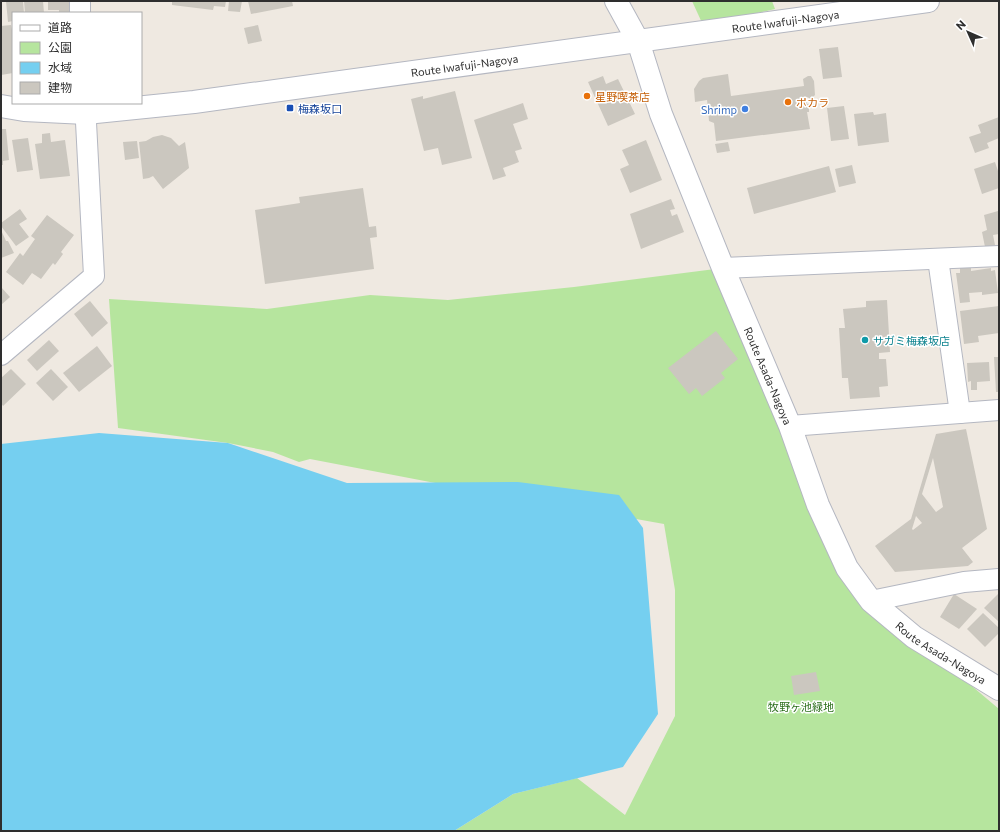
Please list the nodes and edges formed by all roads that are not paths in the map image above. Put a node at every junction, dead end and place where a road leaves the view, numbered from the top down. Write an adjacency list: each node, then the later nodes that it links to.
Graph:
1 (80, 1): 4 (street)
2 (616, 1): 5 (main road, Route Asada-Nagoya)
3 (928, 1): 5 (main road, Route Iwafuji-Nagoya)
4 (80, 12)
5 (638, 42): 7 (main road, Route Iwafuji-Nagoya); 10 (main road, Route Asada-Nagoya)
6 (1, 106): 7 (main road, Route Iwafuji-Nagoya)
7 (85, 108): 11 (street)
8 (999, 256): 9 (street)
9 (938, 260): 10 (street); 13 (street)
10 (723, 268): 14 (main road, Route Asada-Nagoya)
11 (1, 355)
12 (999, 410): 13 (street)
13 (960, 413): 14 (street)
14 (790, 426): 16 (main road, Route Asada-Nagoya)
15 (999, 579): 16 (street)
16 (871, 600): 17 (main road, Route Asada-Nagoya)
17 (999, 689)

